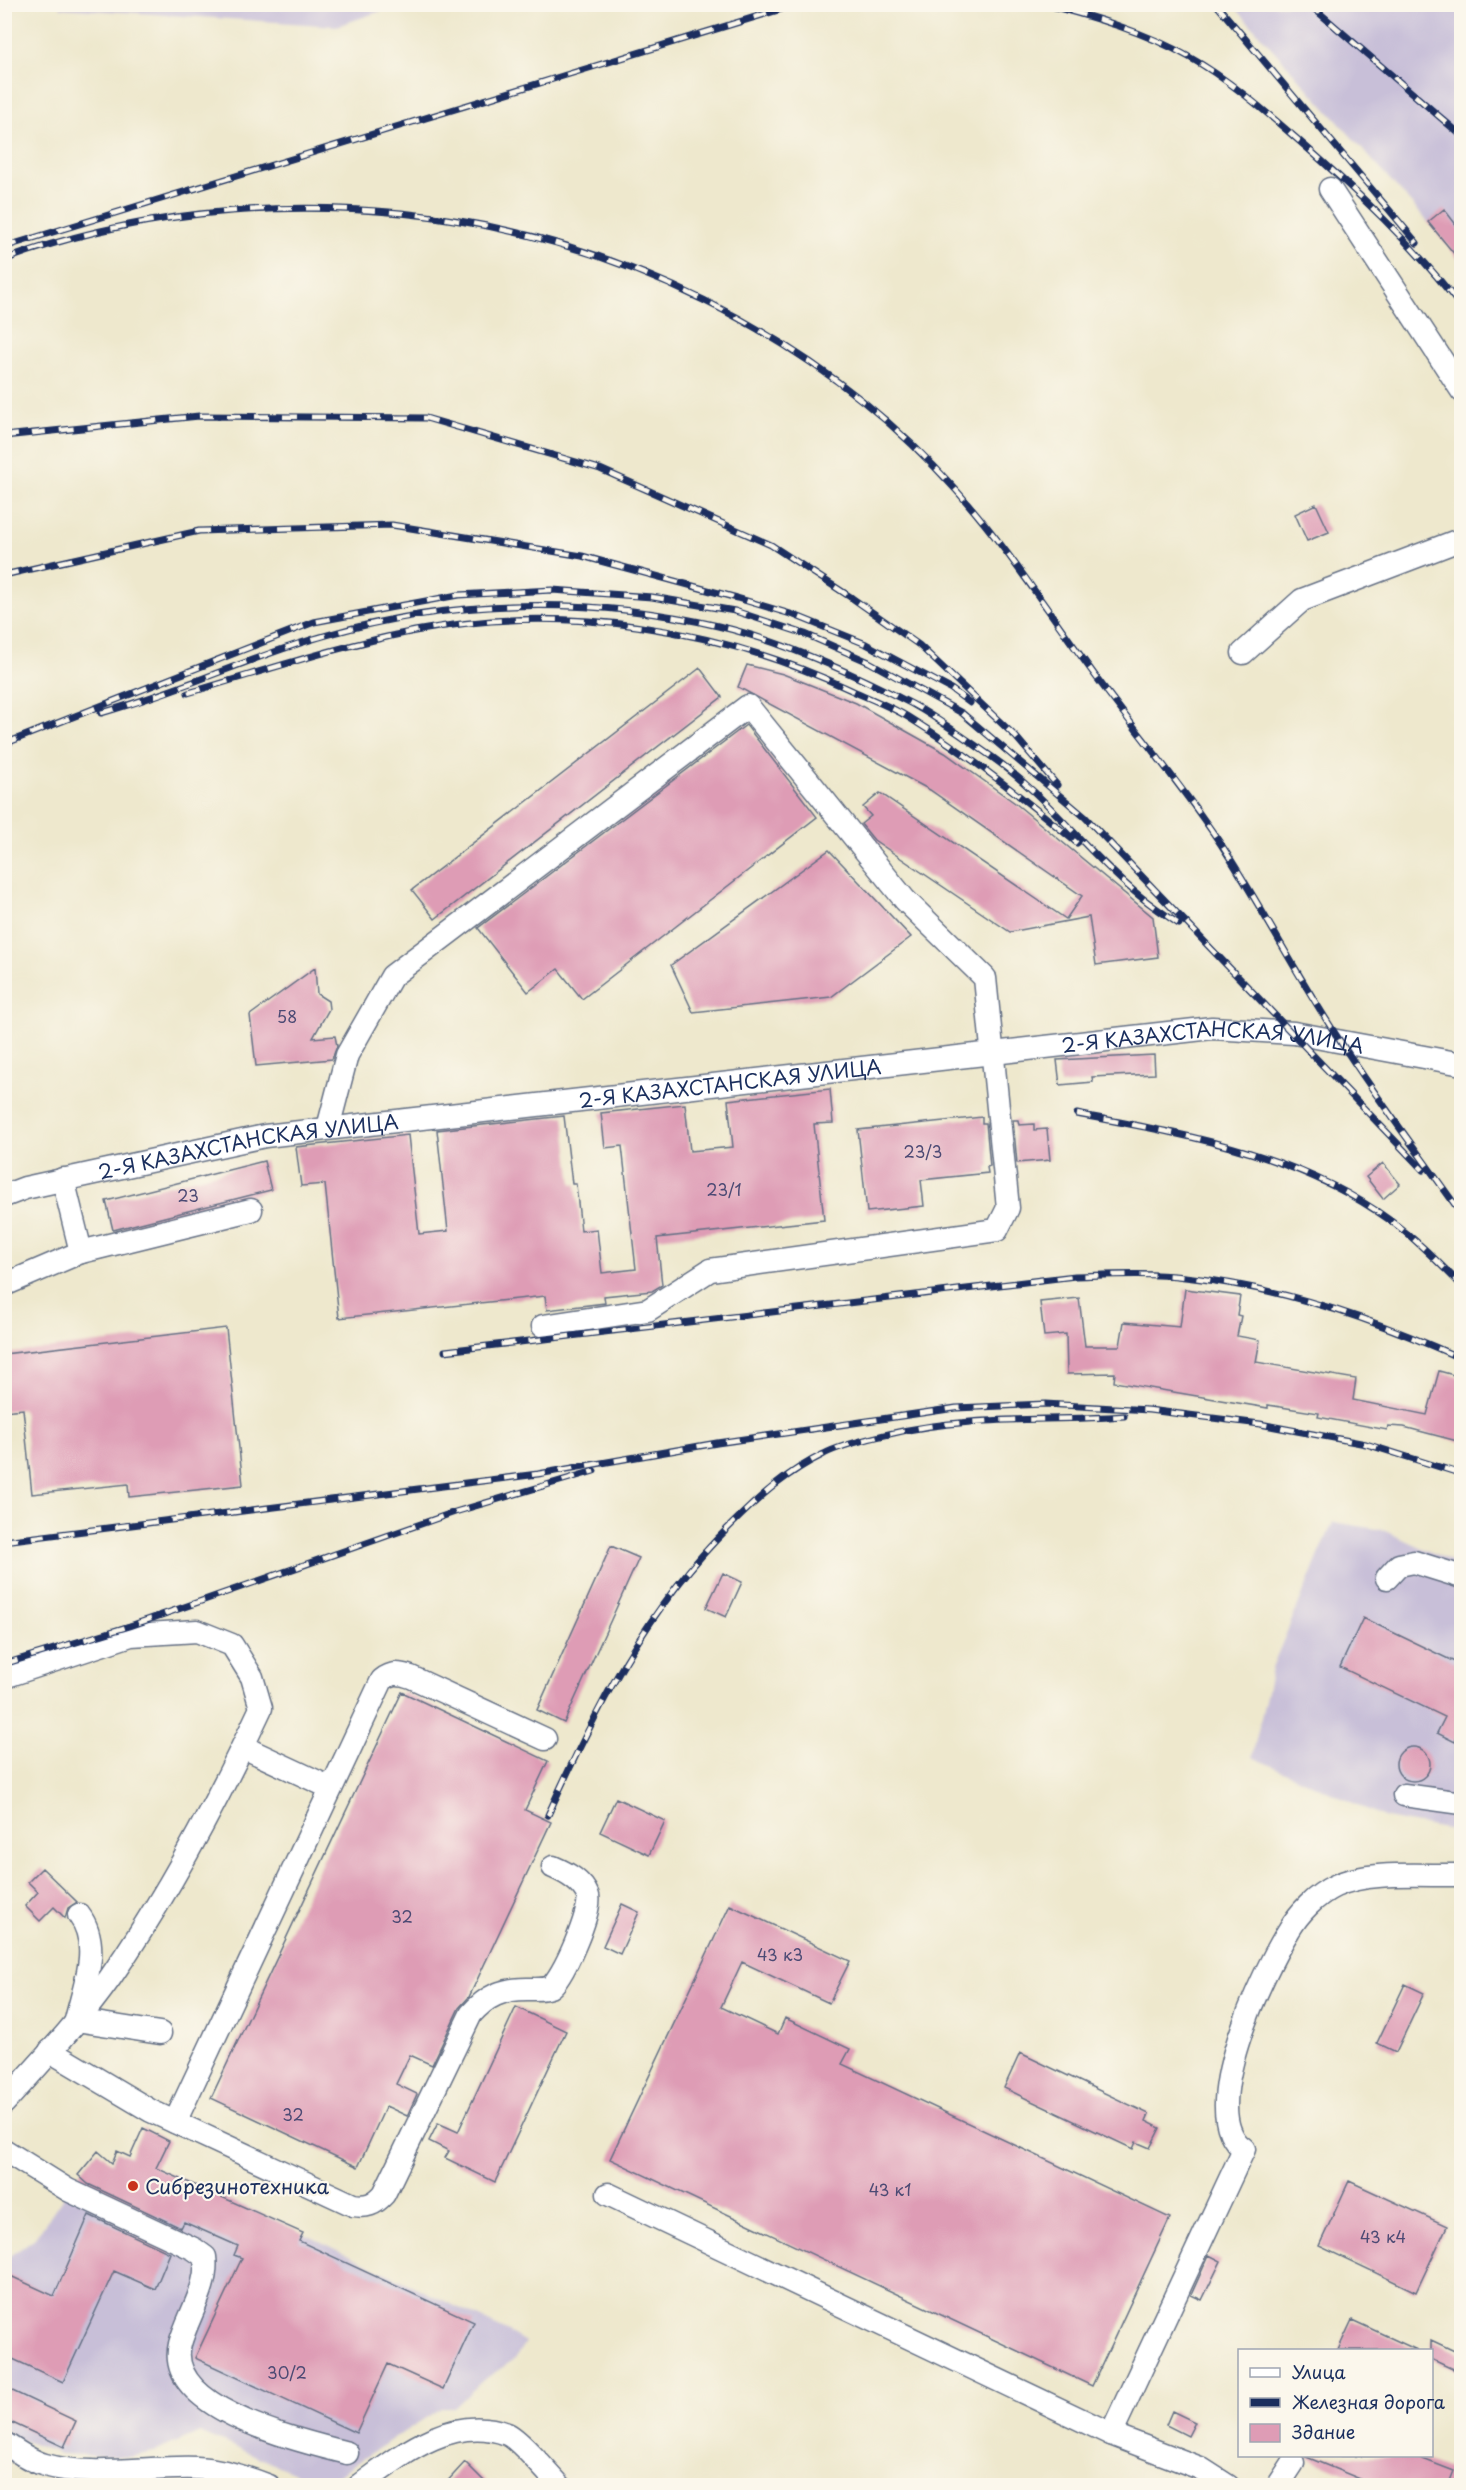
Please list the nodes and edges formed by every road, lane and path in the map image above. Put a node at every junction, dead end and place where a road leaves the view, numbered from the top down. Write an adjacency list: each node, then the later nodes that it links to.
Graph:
1 (1330, 189): 2 (street)
2 (1461, 391)
3 (1461, 539): 4 (street)
4 (1244, 653)
5 (994, 1051): 6 (street, 2-Я КАЗАХСТАНСКАЯ УЛИЦА); 7 (street, 2-Я КАЗАХСТАНСКАЯ УЛИЦА); 7 (street); 13 (street)
6 (1461, 1064)
7 (328, 1128): 8 (street, 2-Я КАЗАХСТАНСКАЯ УЛИЦА)
8 (63, 1179): 9 (street, 2-Я КАЗАХСТАНСКАЯ УЛИЦА); 11 (street)
9 (4, 1196)
10 (251, 1210): 11 (street)
11 (81, 1252): 12 (street)
12 (4, 1285)
13 (543, 1326)
14 (1461, 1577): 15 (street)
15 (1387, 1578)
16 (4, 1677): 18 (street)
17 (545, 1739): 19 (street)
18 (243, 1747): 19 (street); 25 (street)
19 (331, 1788): 29 (street)
20 (1404, 1795): 21 (street)
21 (1461, 1803)
22 (553, 1868): 29 (street)
23 (1461, 1875): 32 (street)
24 (79, 1915): 25 (street)
25 (76, 2020): 26 (street); 27 (street)
26 (160, 2033)
27 (50, 2051): 28 (street); 29 (street)
28 (4, 2103)
29 (175, 2122)
30 (4, 2150): 34 (street)
31 (608, 2194): 32 (street)
32 (1111, 2434): 39 (street)
33 (4, 2443): 36 (street)
34 (347, 2453)
35 (1293, 2463): 40 (street)
36 (268, 2486)
37 (359, 2486): 38 (street)
38 (560, 2486)
39 (1228, 2486)
40 (1278, 2486)

